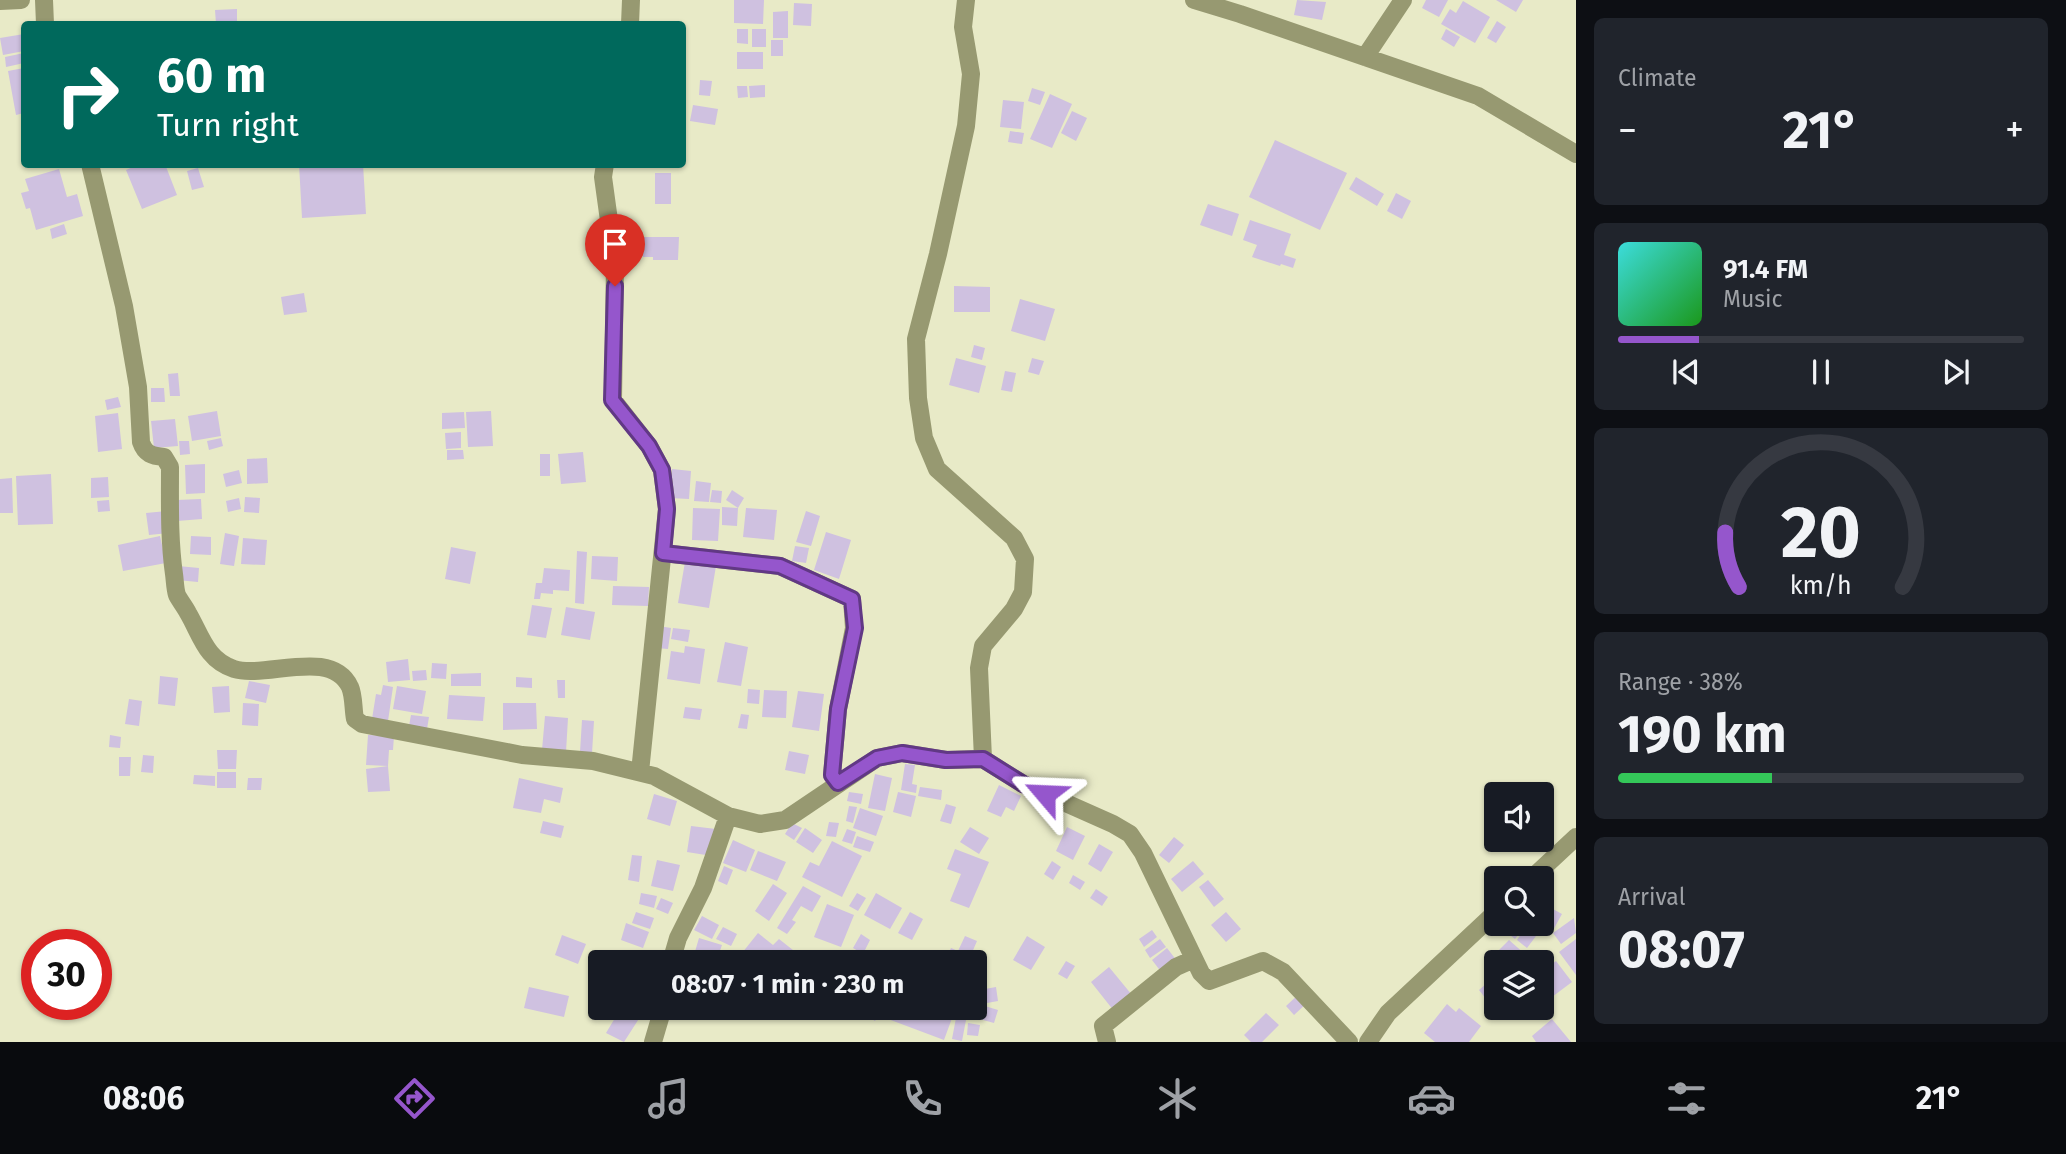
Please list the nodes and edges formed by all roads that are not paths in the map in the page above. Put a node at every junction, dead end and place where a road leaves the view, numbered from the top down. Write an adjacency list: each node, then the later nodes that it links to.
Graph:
1 (21, 0): 7 (street)
2 (44, 0): 8 (street)
3 (631, 0): 9 (street)
4 (966, 0): 15 (street)
5 (1194, 0): 10 (street)
6 (1402, 0): 10 (street)
7 (0, 1)
8 (45, 21)
9 (630, 21)
10 (1365, 57): 11 (street)
11 (1576, 154)
12 (91, 168): 16 (street)
13 (604, 168): 14 (street)
14 (663, 553): 16 (street); 17 (street)
15 (983, 759): 17 (street); 23 (street)
16 (640, 772): 18 (street)
17 (838, 783): 18 (street)
18 (728, 816): 22 (street)
19 (1576, 837): 20 (street)
20 (1545, 866)
21 (1484, 923): 28 (street)
22 (674, 950)
23 (1194, 959): 26 (street); 27 (street)
24 (659, 1020): 25 (street)
25 (653, 1042)
26 (1107, 1042)
27 (1349, 1042)
28 (1368, 1042)

